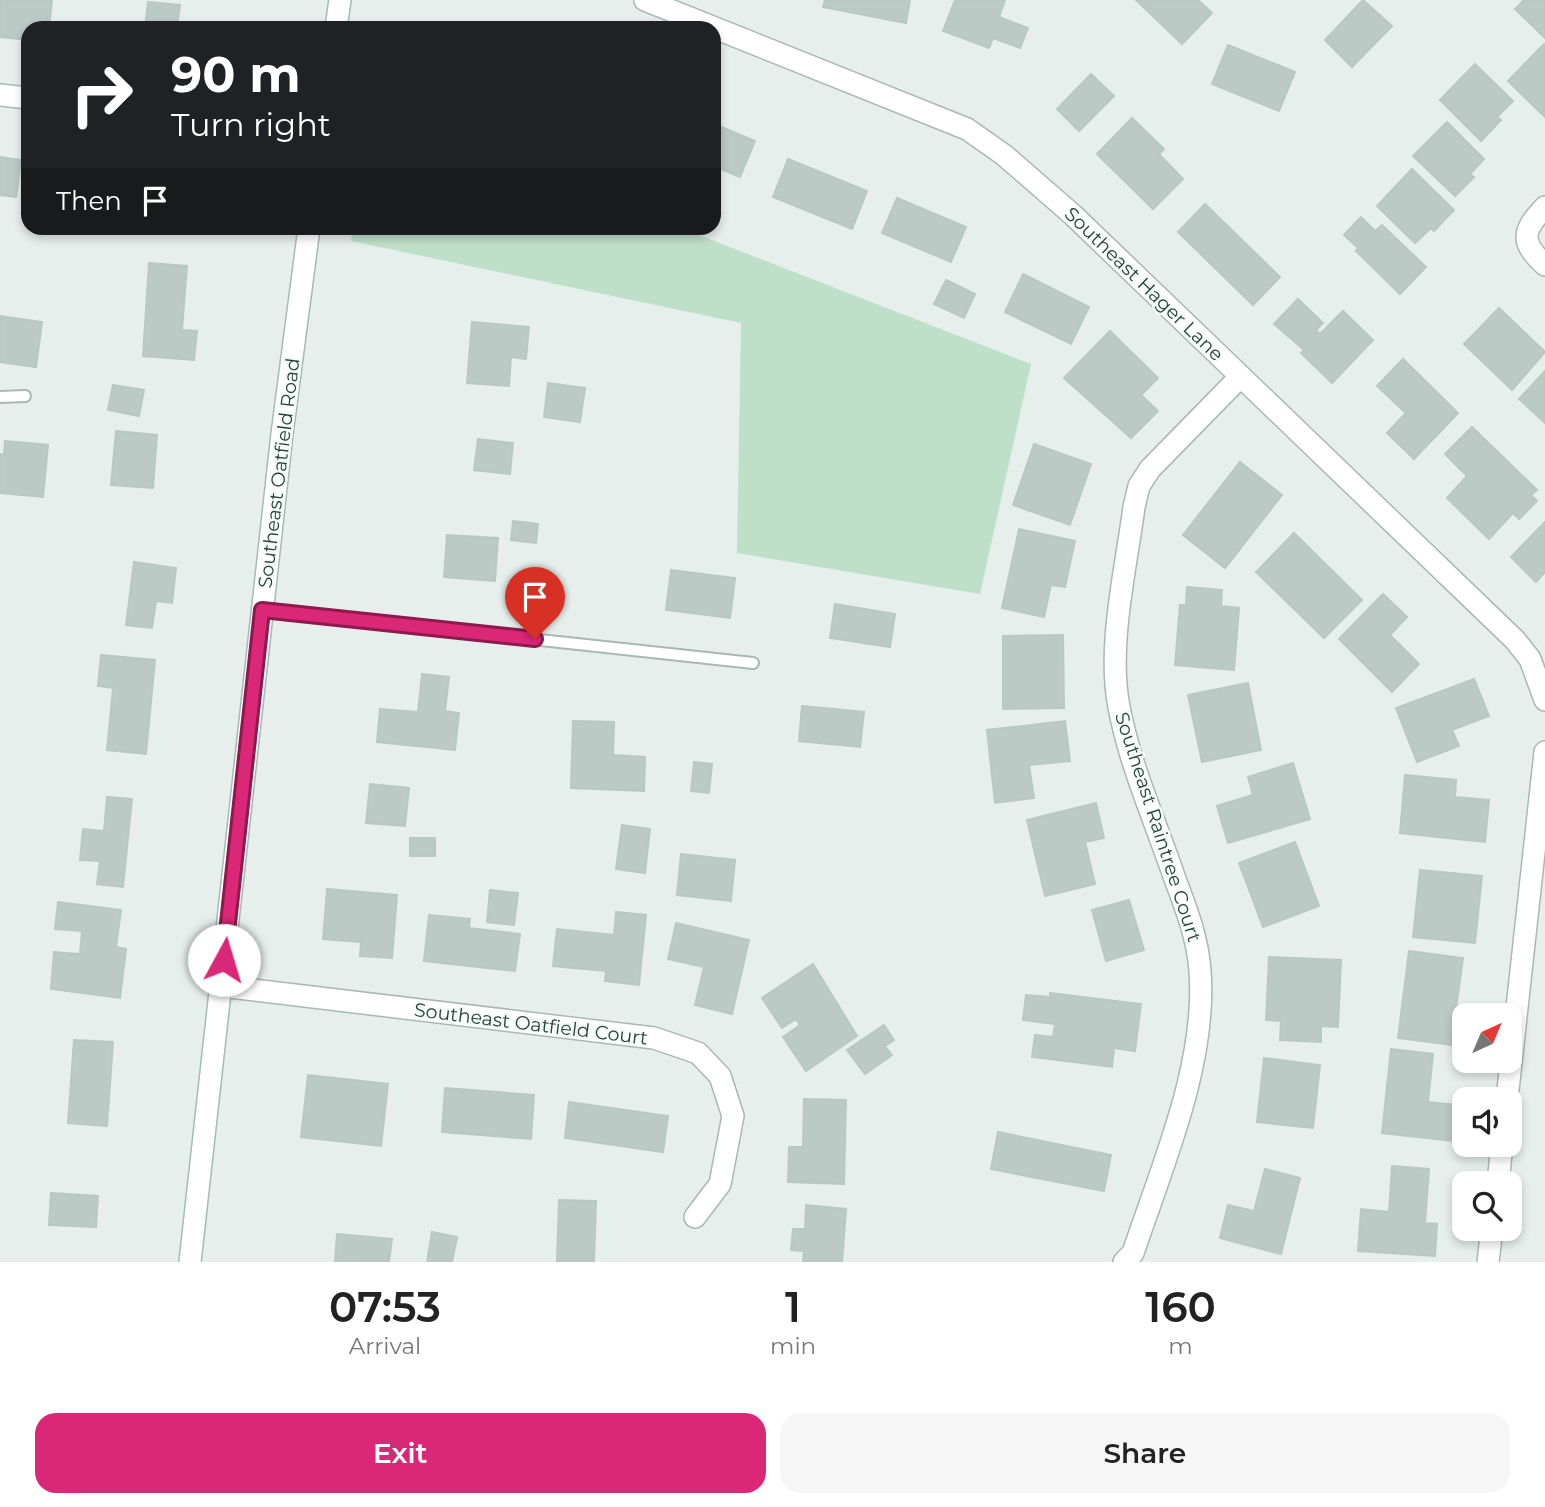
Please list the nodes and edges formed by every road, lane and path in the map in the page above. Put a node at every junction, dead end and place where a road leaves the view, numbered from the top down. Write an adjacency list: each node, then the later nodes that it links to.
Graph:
1 (340, 0): 3 (street)
2 (645, 0): 4 (street, Southeast Hager Lane)
3 (337, 21)
4 (697, 21)
5 (721, 30): 11 (street, Southeast Hager Lane)
6 (0, 95): 7 (street)
7 (21, 98)
8 (1545, 207): 10 (street)
9 (308, 235): 14 (street, Southeast Oatfield Road)
10 (1545, 265)
11 (1240, 377): 16 (street, Southeast Hager Lane); 23 (street, Southeast Raintree Court)
12 (25, 396): 13 (lane)
13 (0, 397)
14 (262, 610): 15 (lane); 18 (street, Southeast Oatfield Road)
15 (753, 663)
16 (1545, 700)
17 (1545, 752): 19 (street)
18 (221, 986): 20 (street, Southeast Oatfield Court); 22 (street, Southeast Oatfield Road)
19 (1508, 1087)
20 (695, 1217)
21 (1490, 1241): 24 (street)
22 (190, 1262)
23 (1124, 1262)
24 (1488, 1262)

